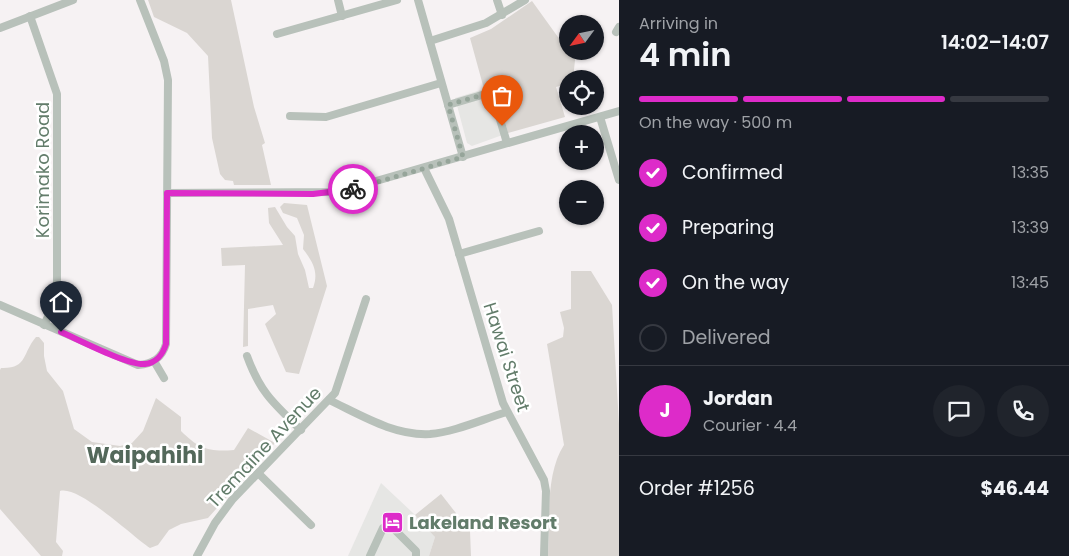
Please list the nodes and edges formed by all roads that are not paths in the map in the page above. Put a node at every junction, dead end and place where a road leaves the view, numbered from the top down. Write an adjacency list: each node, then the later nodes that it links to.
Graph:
1 (73, 0): 9 (street)
2 (140, 0): 23 (street)
3 (338, 0): 10 (street)
4 (397, 0): 10 (street)
5 (418, 0): 13 (street)
6 (497, 0): 8 (street)
7 (525, 0): 8 (street)
8 (502, 15): 13 (street)
9 (30, 16): 11 (street); 28 (street, Korimako Road)
10 (342, 16): 12 (street)
11 (1, 25)
12 (277, 34)
13 (430, 41): 14 (street)
14 (441, 83): 15 (street); 17 (street)
15 (448, 105): 19 (street); 20 (street)
16 (619, 111): 18 (street)
17 (290, 116)
18 (600, 117): 19 (street); 22 (street)
19 (507, 144): 20 (street)
20 (463, 157): 21 (street)
21 (424, 168): 23 (street); 25 (street, Hawai Street)
22 (619, 180)
23 (167, 193): 30 (street)
24 (540, 231): 25 (street)
25 (460, 254): 33 (street, Hawai Street)
26 (366, 299): 32 (street, Tremaine Avenue)
27 (0, 305): 28 (street)
28 (44, 325): 30 (street)
29 (247, 356): 34 (street)
30 (154, 361): 31 (street)
31 (164, 378)
32 (329, 400): 33 (street); 34 (street, Tremaine Avenue)
33 (507, 412): 40 (street, Hawai Street)
34 (301, 430): 35 (street, Tremaine Avenue)
35 (258, 473): 36 (street); 37 (street, Tremaine Avenue)
36 (311, 525)
37 (197, 556)
38 (370, 556): 39 (street)
39 (416, 556)
40 (544, 556)

